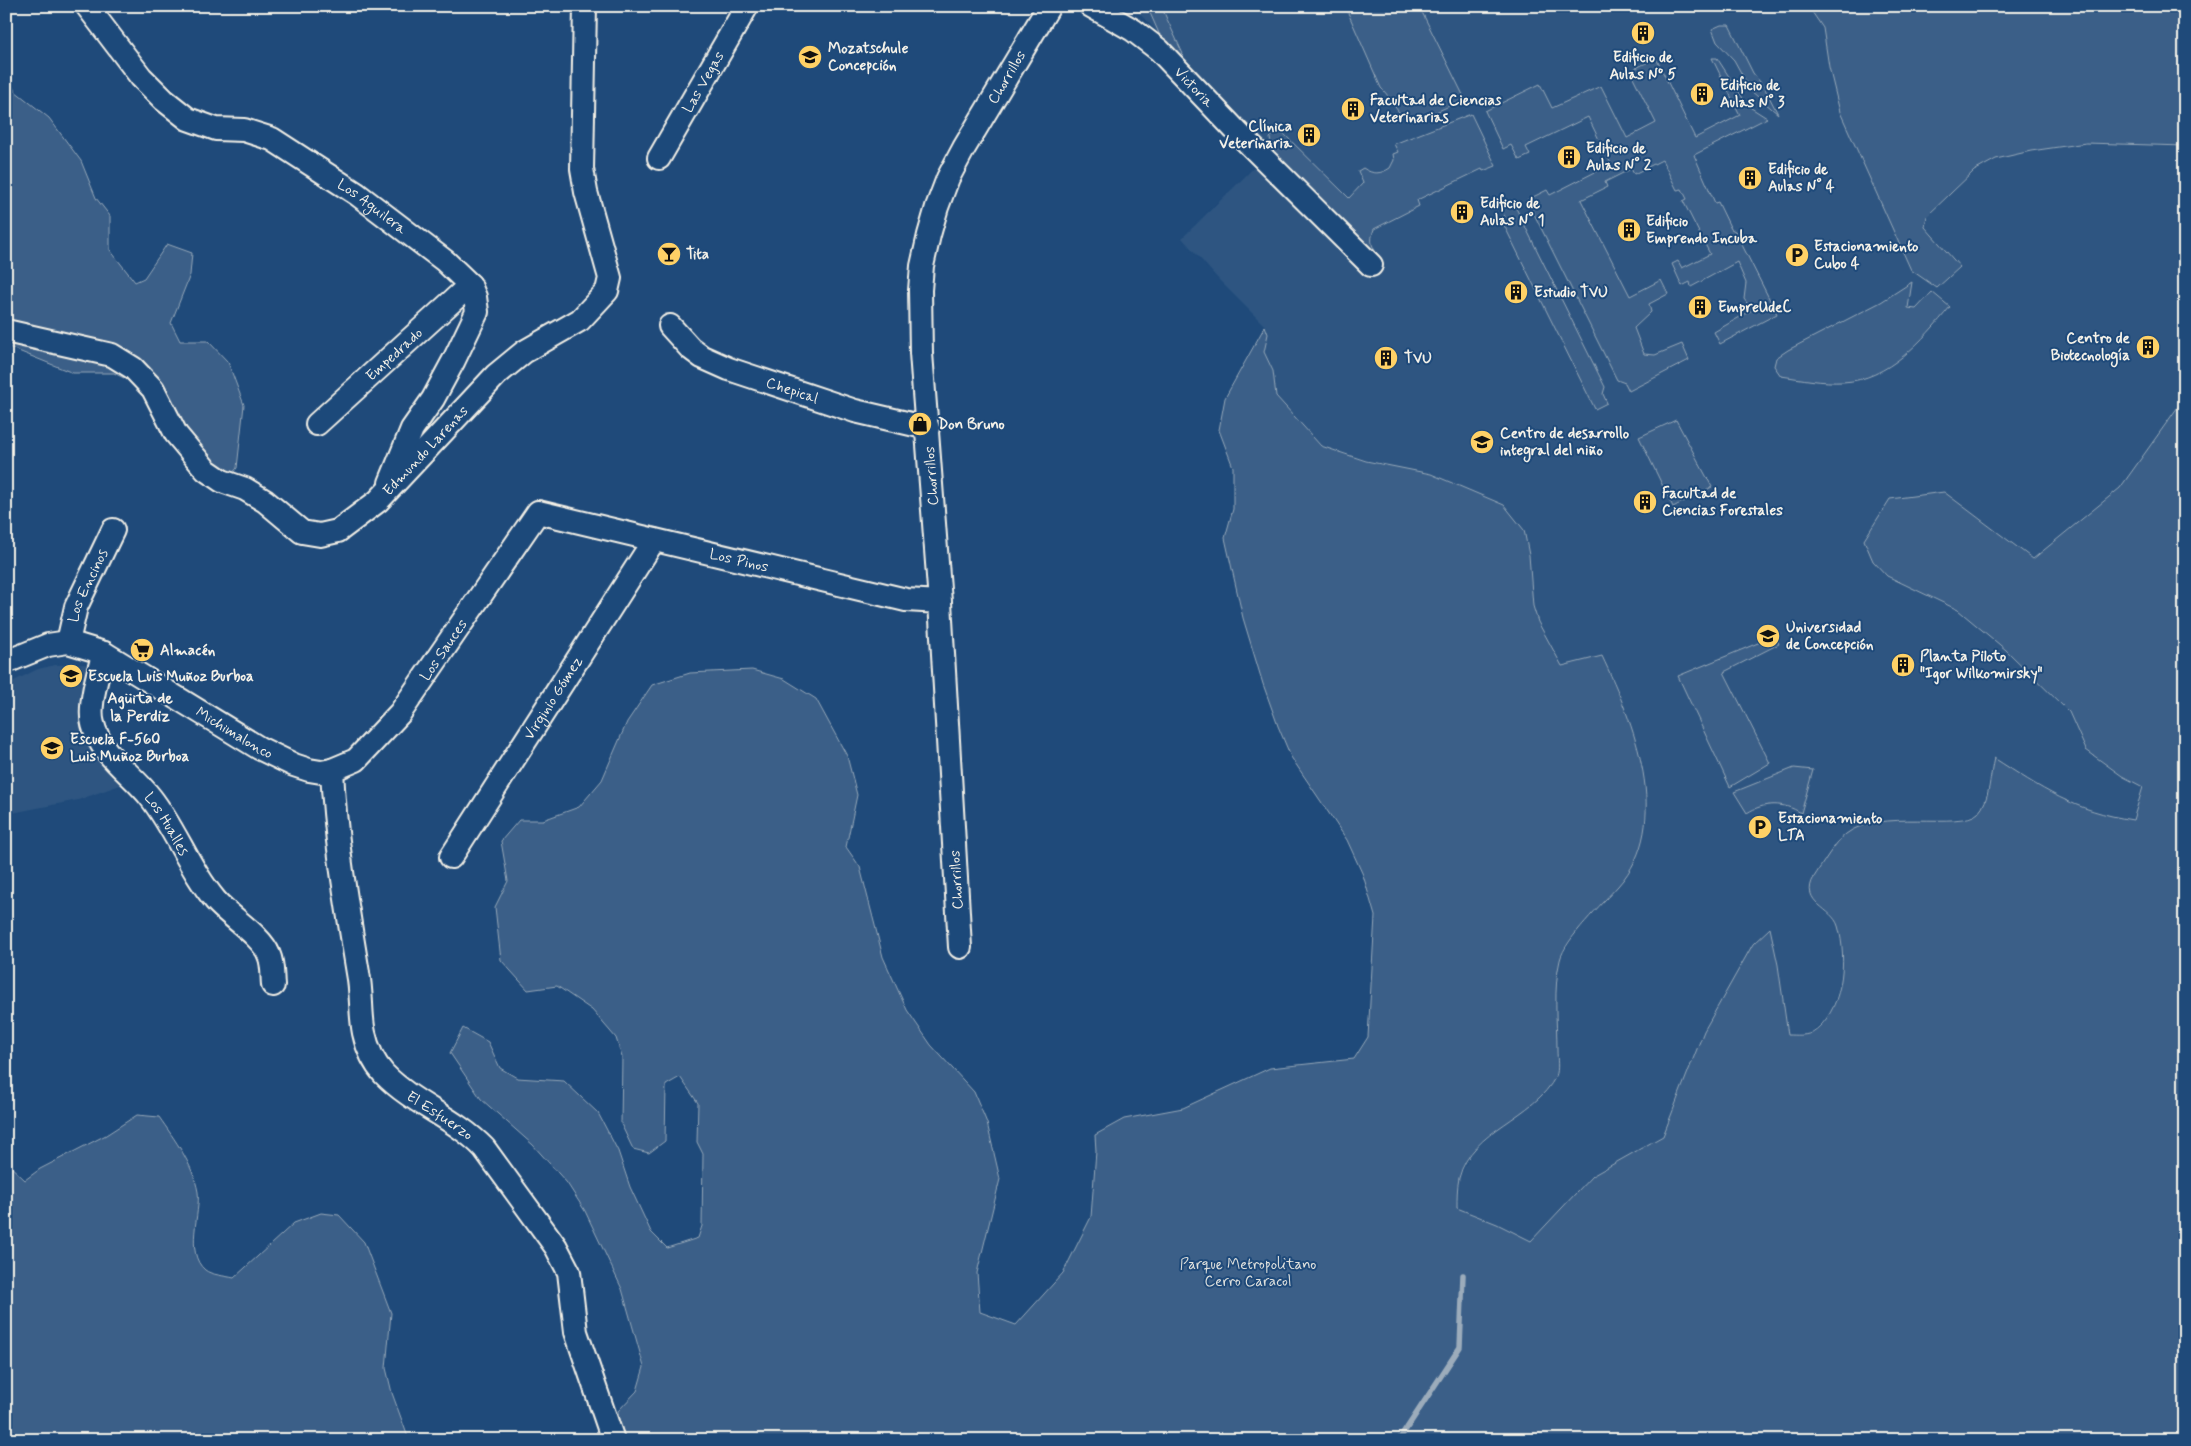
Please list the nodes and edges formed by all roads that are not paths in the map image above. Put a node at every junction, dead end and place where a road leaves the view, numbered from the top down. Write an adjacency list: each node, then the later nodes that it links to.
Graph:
1 (87, 6): 8 (street, Los Aguilera)
2 (585, 6): 13 (street, Edmundo Larenas)
3 (747, 6): 6 (street, Las Vegas)
4 (1049, 6): 12 (street, Chorrillos)
5 (1091, 6): 7 (street, Victoria)
6 (659, 158)
7 (1371, 265)
8 (470, 285): 11 (street, Empedrado); 13 (street)
9 (670, 326): 12 (street, Chepical)
10 (6, 331): 13 (street, Edmundo Larenas)
11 (317, 424)
12 (928, 428): 17 (street, Chorrillos)
13 (385, 494)
14 (538, 512): 16 (street, Los Pinos); 21 (street, Los Sauces)
15 (112, 530): 18 (street, Los Encinos)
16 (654, 540): 17 (street, Los Pinos); 22 (street, Virginio Gómez)
17 (940, 602): 23 (street, Chorrillos)
18 (68, 642): 19 (street, Michimalonco); 20 (street)
19 (104, 653): 21 (street, Michimalonco); 24 (street, Los Hualles)
20 (6, 662)
21 (332, 770): 25 (street, El Esfuerzo)
22 (451, 857)
23 (960, 947)
24 (273, 985)
25 (613, 1440)

